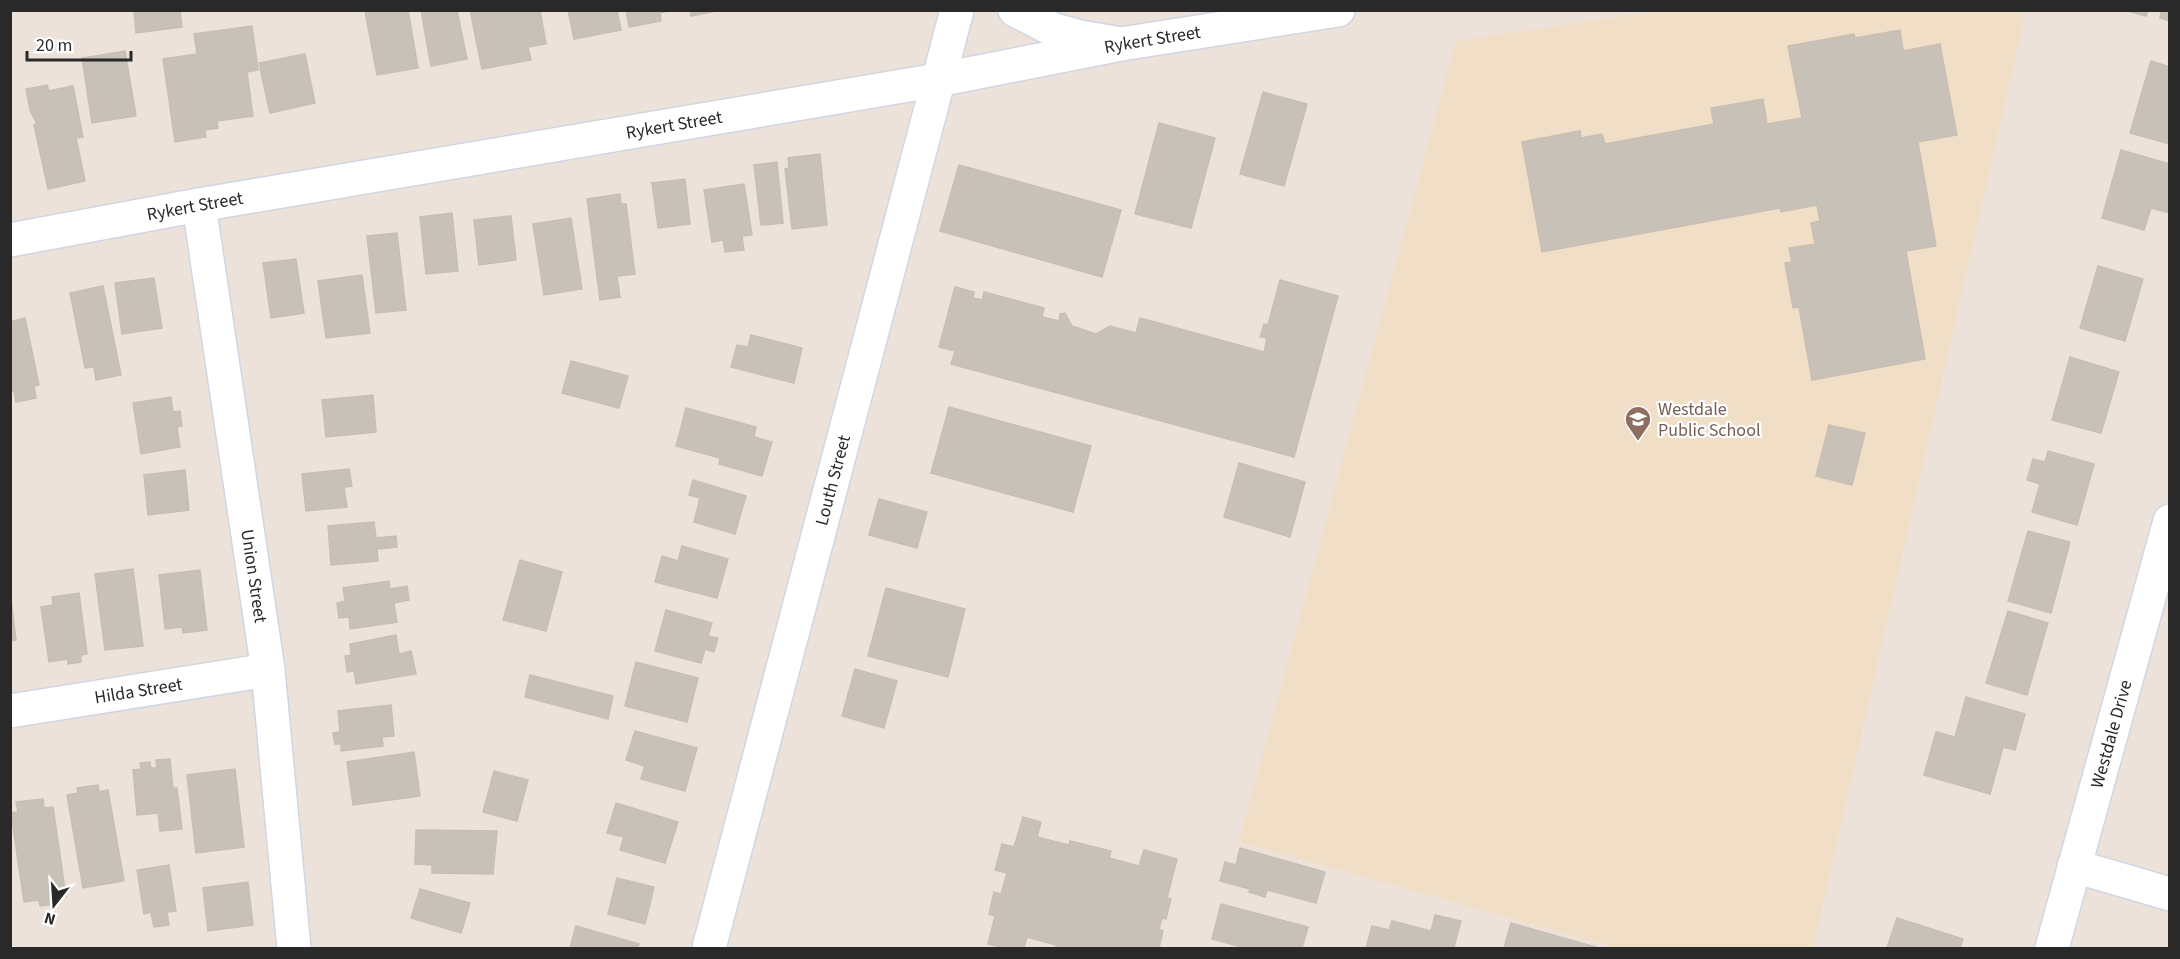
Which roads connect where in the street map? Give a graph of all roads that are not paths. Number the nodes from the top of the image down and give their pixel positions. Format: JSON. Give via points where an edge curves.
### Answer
{"nodes":[{"id":1,"x":957,"y":10,"type":"edge"},
{"id":2,"x":1015,"y":10,"type":"edge"},
{"id":3,"x":1338,"y":10,"type":"edge"},
{"id":4,"x":1121,"y":44,"type":"junction"},
{"id":5,"x":938,"y":80,"type":"junction"},
{"id":6,"x":199,"y":205,"type":"junction"},
{"id":7,"x":10,"y":240,"type":"edge"},
{"id":8,"x":2169,"y":521,"type":"edge"},
{"id":9,"x":268,"y":670,"type":"junction"},
{"id":10,"x":10,"y":711,"type":"edge"},
{"id":11,"x":2074,"y":866,"type":"junction"},
{"id":12,"x":2169,"y":894,"type":"edge"},
{"id":13,"x":294,"y":948,"type":"edge"},
{"id":14,"x":709,"y":948,"type":"edge"},
{"id":15,"x":2052,"y":948,"type":"edge"}],
"edges":[{"from":1,"to":5,"type":"street","name":"Louth Street"},
{"from":2,"to":4,"type":"street","via":[[1053,30]]},
{"from":3,"to":4,"type":"street","name":"Rykert Street"},
{"from":4,"to":5,"type":"street","name":"Rykert Street"},
{"from":5,"to":6,"type":"street","name":"Rykert Street"},
{"from":5,"to":14,"type":"street","name":"Louth Street"},
{"from":6,"to":7,"type":"street","name":"Rykert Street"},
{"from":6,"to":9,"type":"street","name":"Union Street"},
{"from":8,"to":11,"type":"street","name":"Westdale Drive"},
{"from":9,"to":10,"type":"street","name":"Hilda Street"},
{"from":9,"to":13,"type":"street","name":"Union Street"},
{"from":11,"to":12,"type":"street"},
{"from":11,"to":15,"type":"street","name":"Westdale Drive"}]}
